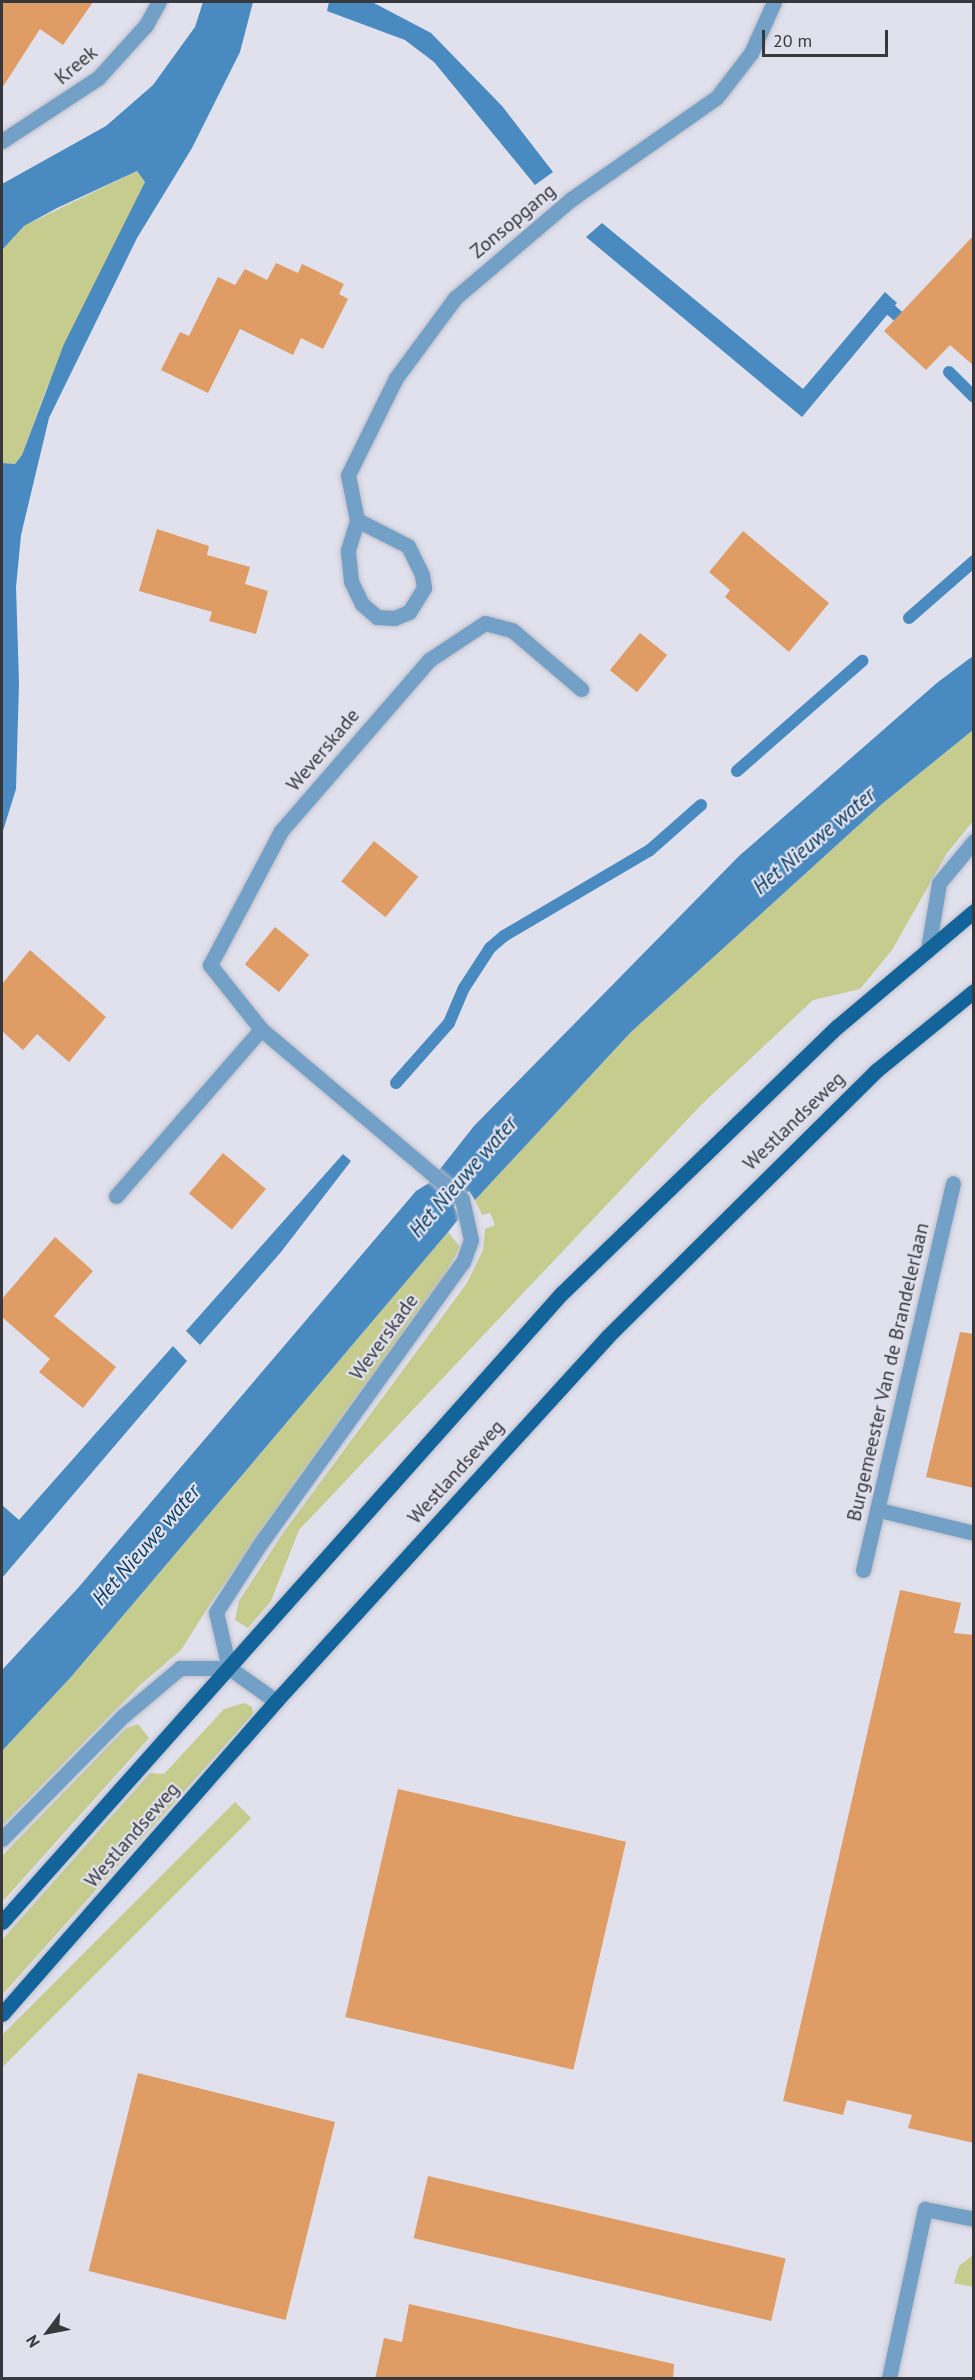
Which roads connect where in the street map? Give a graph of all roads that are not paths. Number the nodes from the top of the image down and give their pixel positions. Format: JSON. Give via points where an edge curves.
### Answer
{"nodes":[{"id":1,"x":159,"y":2,"type":"edge"},
{"id":2,"x":774,"y":2,"type":"edge"},
{"id":3,"x":2,"y":141,"type":"edge"},
{"id":4,"x":357,"y":520,"type":"junction"},
{"id":5,"x":581,"y":690,"type":"dead end"},
{"id":6,"x":974,"y":841,"type":"edge"},
{"id":7,"x":974,"y":911,"type":"edge"},
{"id":8,"x":928,"y":949,"type":"junction"},
{"id":9,"x":974,"y":991,"type":"edge"},
{"id":10,"x":261,"y":1029,"type":"junction"},
{"id":11,"x":953,"y":1183,"type":"dead end"},
{"id":12,"x":116,"y":1196,"type":"dead end"},
{"id":13,"x":879,"y":1510,"type":"junction"},
{"id":14,"x":974,"y":1533,"type":"edge"},
{"id":15,"x":863,"y":1570,"type":"dead end"},
{"id":16,"x":229,"y":1668,"type":"junction"},
{"id":17,"x":276,"y":1701,"type":"junction"},
{"id":18,"x":2,"y":1839,"type":"edge"},
{"id":19,"x":2,"y":1922,"type":"edge"},
{"id":20,"x":2,"y":2014,"type":"edge"},
{"id":21,"x":974,"y":2219,"type":"edge"},
{"id":22,"x":889,"y":2379,"type":"edge"}],
"edges":[{"from":1,"to":3,"type":"street","name":"Kreek","via":[[146,25],[98,78]]},
{"from":2,"to":4,"type":"street","name":"Zonsopgang","via":[[751,53],[717,97],[570,201],[455,298],[396,378],[348,475]]},
{"from":4,"to":4,"type":"street","name":"Zonsopgang","via":[[348,550],[351,581],[362,604],[377,617],[394,618],[409,612],[424,588],[422,574],[408,546]]},
{"from":5,"to":10,"type":"street","name":"Weverskade","via":[[513,630],[485,623],[429,660],[281,831],[210,965]]},
{"from":6,"to":8,"type":"street","via":[[939,883]]},
{"from":7,"to":8,"type":"main road","name":"Westlandseweg"},
{"from":8,"to":16,"type":"main road","name":"Westlandseweg","via":[[838,1026],[561,1294]]},
{"from":9,"to":17,"type":"main road","name":"Westlandseweg","via":[[877,1070],[608,1336]]},
{"from":10,"to":12,"type":"street"},
{"from":10,"to":16,"type":"street","name":"Weverskade","via":[[462,1199],[471,1240],[463,1263],[260,1544],[216,1612]]},
{"from":11,"to":13,"type":"street","name":"Burgemeester Van de Brandelerlaan"},
{"from":13,"to":14,"type":"street"},
{"from":13,"to":15,"type":"street","name":"Burgemeester Van de Brandelerlaan"},
{"from":16,"to":17,"type":"street"},
{"from":16,"to":18,"type":"street","via":[[180,1668],[123,1716]]},
{"from":16,"to":19,"type":"main road","name":"Westlandseweg"},
{"from":17,"to":20,"type":"main road","name":"Westlandseweg"},
{"from":21,"to":22,"type":"street","via":[[925,2209]]}]}
